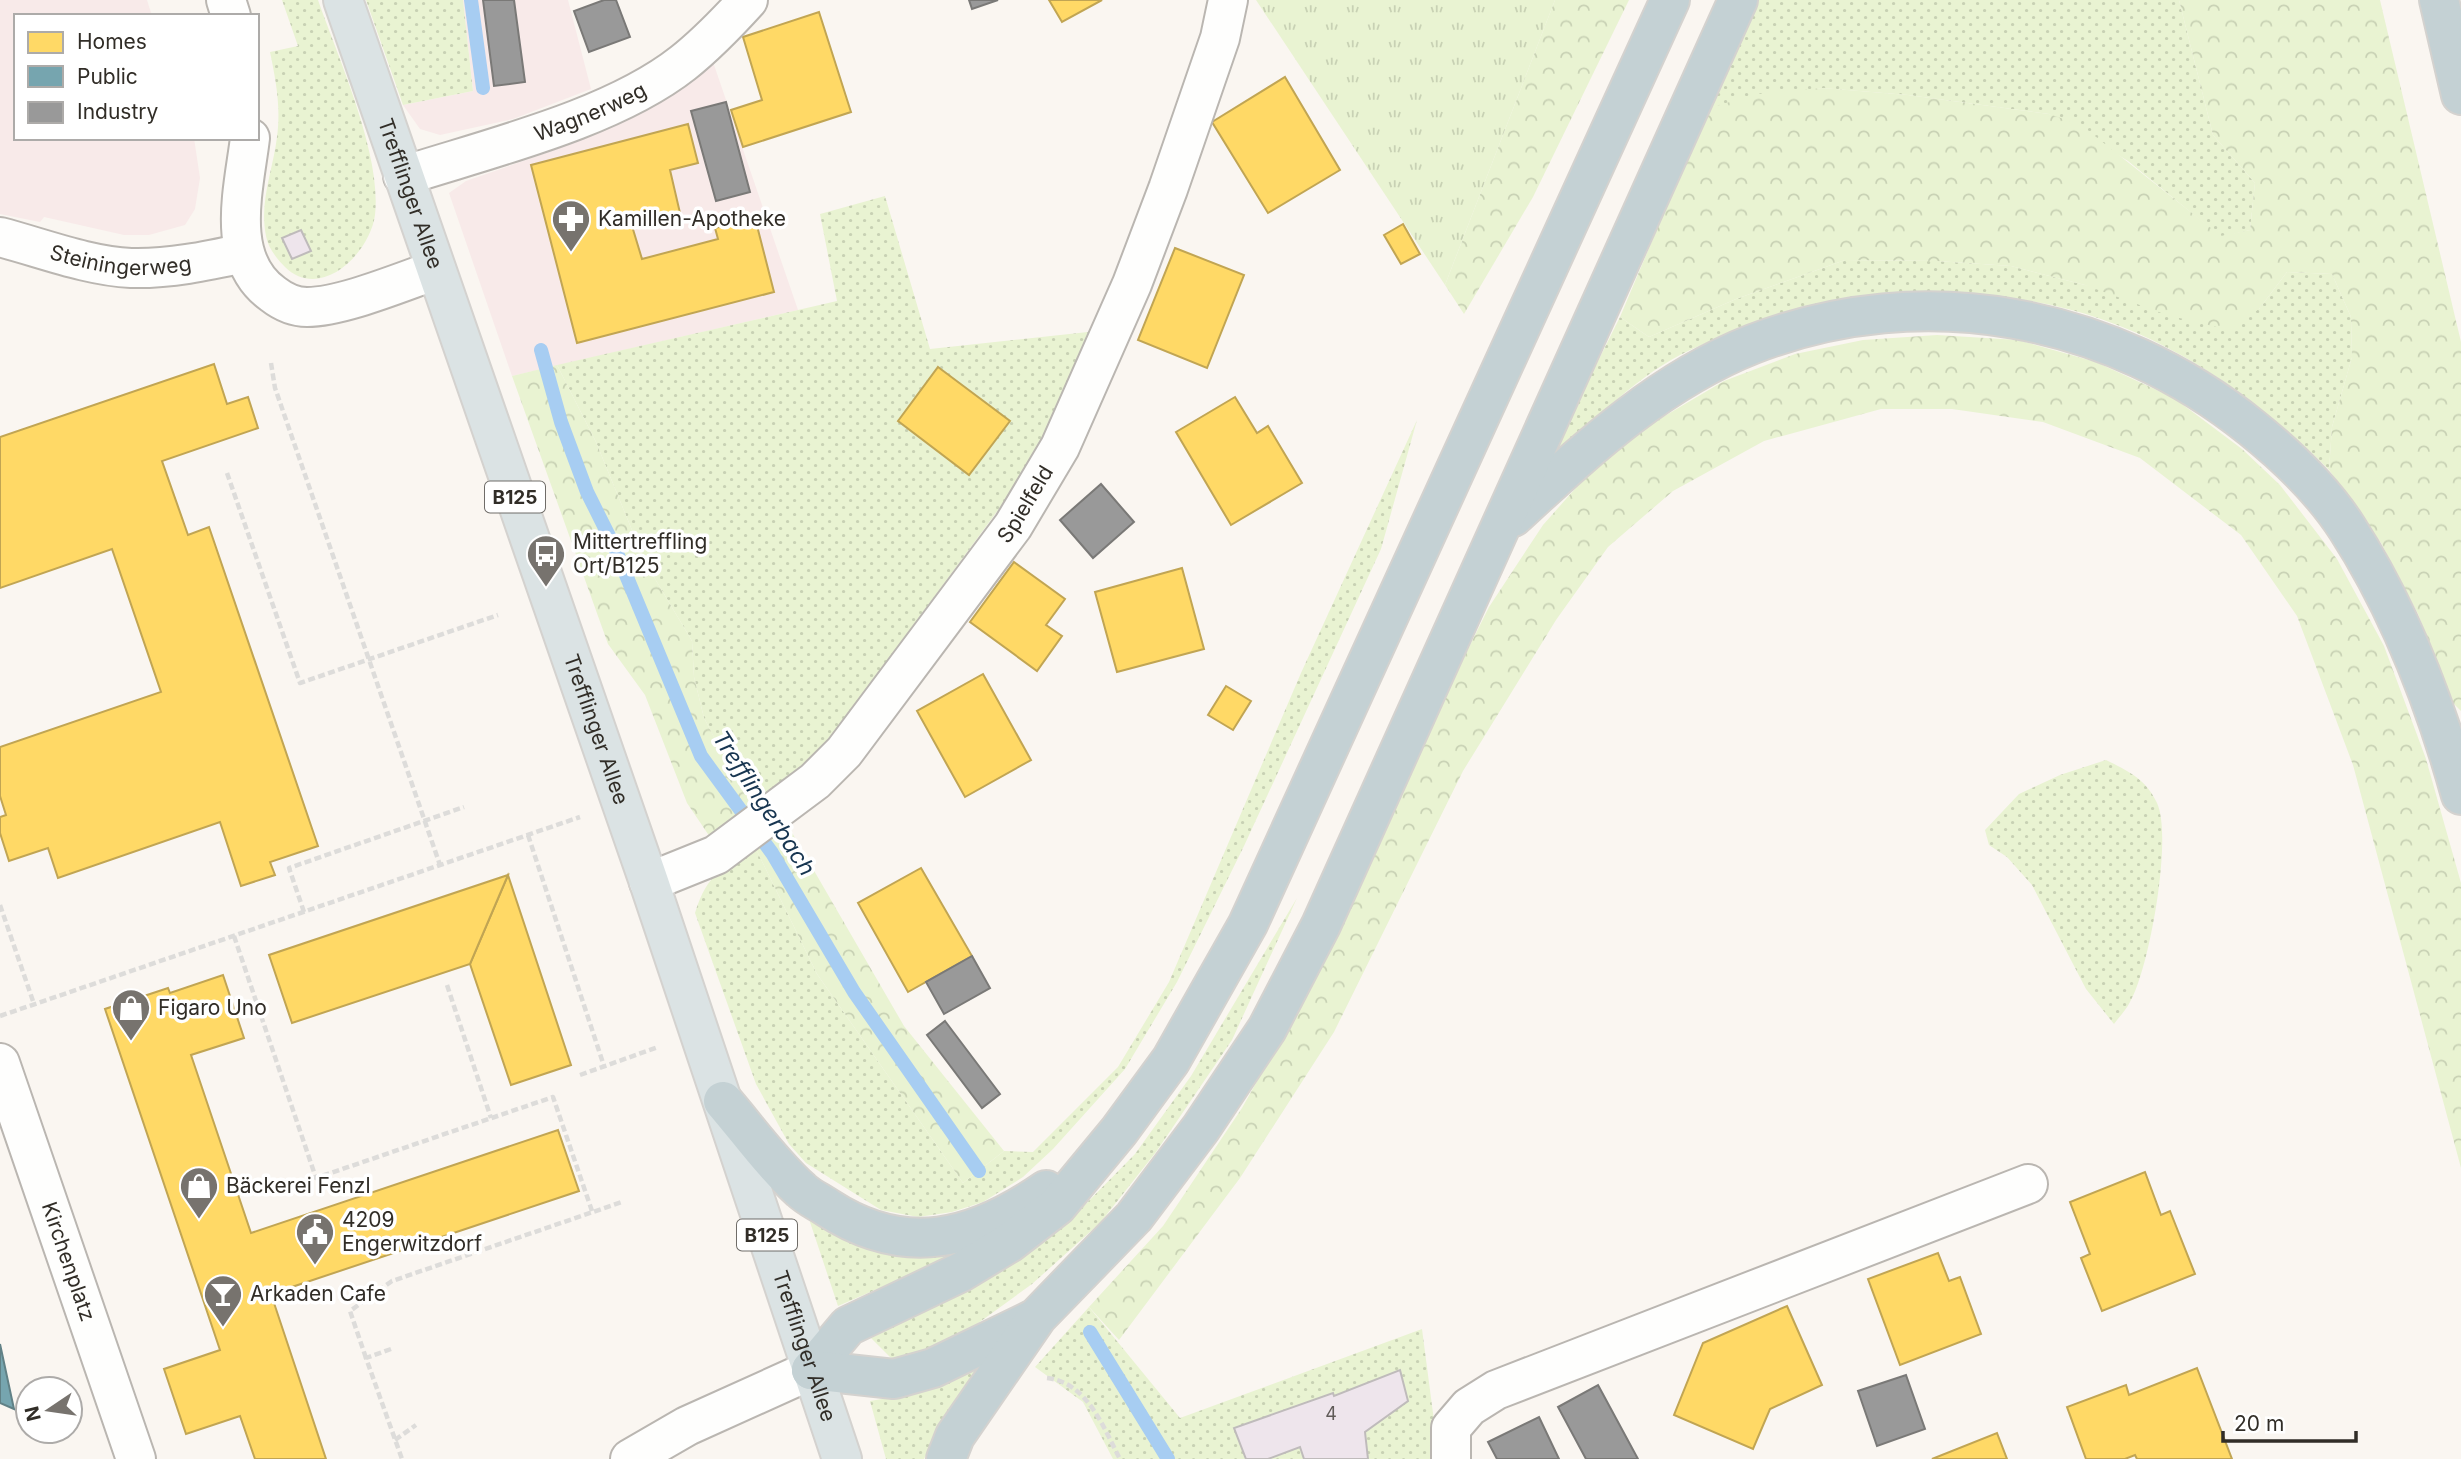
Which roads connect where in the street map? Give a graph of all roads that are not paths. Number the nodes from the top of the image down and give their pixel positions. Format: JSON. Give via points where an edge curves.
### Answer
{"nodes":[{"id":1,"x":342,"y":0,"type":"edge"},
{"id":2,"x":748,"y":0,"type":"edge"},
{"id":3,"x":1228,"y":0,"type":"edge"},
{"id":4,"x":1670,"y":0,"type":"edge"},
{"id":5,"x":1738,"y":0,"type":"edge"},
{"id":6,"x":2439,"y":0,"type":"edge"},
{"id":7,"x":2461,"y":95,"type":"edge"},
{"id":8,"x":250,"y":140,"type":"edge"},
{"id":9,"x":403,"y":176,"type":"junction"},
{"id":10,"x":0,"y":237,"type":"edge"},
{"id":11,"x":244,"y":253,"type":"junction"},
{"id":12,"x":436,"y":271,"type":"junction"},
{"id":13,"x":1503,"y":526,"type":"junction"},
{"id":14,"x":2461,"y":795,"type":"edge"},
{"id":15,"x":649,"y":882,"type":"junction"},
{"id":16,"x":0,"y":1063,"type":"edge"},
{"id":17,"x":723,"y":1101,"type":"junction"},
{"id":18,"x":1100,"y":1153,"type":"junction"},
{"id":19,"x":2028,"y":1184,"type":"dead end"},
{"id":20,"x":1037,"y":1317,"type":"junction"},
{"id":21,"x":811,"y":1370,"type":"junction"},
{"id":22,"x":135,"y":1459,"type":"edge"},
{"id":23,"x":630,"y":1459,"type":"edge"},
{"id":24,"x":842,"y":1459,"type":"edge"},
{"id":25,"x":946,"y":1459,"type":"edge"},
{"id":26,"x":1451,"y":1459,"type":"edge"}],
"edges":[{"from":1,"to":9,"type":"main road","name":"Trefflinger Allee","number":"B125"},
{"from":2,"to":9,"type":"street","name":"Wagnerweg","via":[[682,64],[622,99],[548,129]]},
{"from":3,"to":15,"type":"street","name":"Spielfeld","via":[[1213,60],[1132,284],[1060,447],[1013,526],[844,752],[816,781],[716,855]]},
{"from":4,"to":18,"type":"highway","via":[[1248,925],[1171,1060]]},
{"from":5,"to":13,"type":"highway"},
{"from":6,"to":7,"type":"highway"},
{"from":8,"to":11,"type":"street","via":[[241,228]]},
{"from":9,"to":12,"type":"main road","name":"Trefflinger Allee","number":"B125"},
{"from":10,"to":11,"type":"street","name":"Steiningerweg","via":[[129,268]]},
{"from":11,"to":12,"type":"street","via":[[253,274],[267,289],[284,302],[306,307]]},
{"from":12,"to":15,"type":"main road","name":"Trefflinger Allee","number":"B125"},
{"from":13,"to":14,"type":"highway","via":[[1631,413],[1686,378],[1753,345],[1824,324],[1903,311],[1983,313],[2060,327],[2134,354],[2212,396],[2291,460],[2346,526],[2391,604],[2440,719]]},
{"from":13,"to":20,"type":"highway","via":[[1321,925],[1267,1029],[1134,1217]]},
{"from":15,"to":17,"type":"main road","name":"Trefflinger Allee","number":"B125"},
{"from":16,"to":22,"type":"street","name":"Kirchenplatz"},
{"from":17,"to":18,"type":"highway","via":[[801,1191],[882,1235],[916,1239],[951,1236],[989,1222]]},
{"from":17,"to":21,"type":"main road","name":"Trefflinger Allee","number":"B125"},
{"from":18,"to":21,"type":"highway","via":[[1057,1206],[1009,1243],[961,1272],[848,1326]]},
{"from":19,"to":26,"type":"street","via":[[1496,1390],[1469,1407],[1451,1429]]},
{"from":20,"to":21,"type":"highway","via":[[978,1349],[894,1379]]},
{"from":20,"to":25,"type":"highway","via":[[955,1436]]},
{"from":21,"to":23,"type":"street","via":[[687,1426]]},
{"from":21,"to":24,"type":"main road","name":"Trefflinger Allee","number":"B125"}]}
